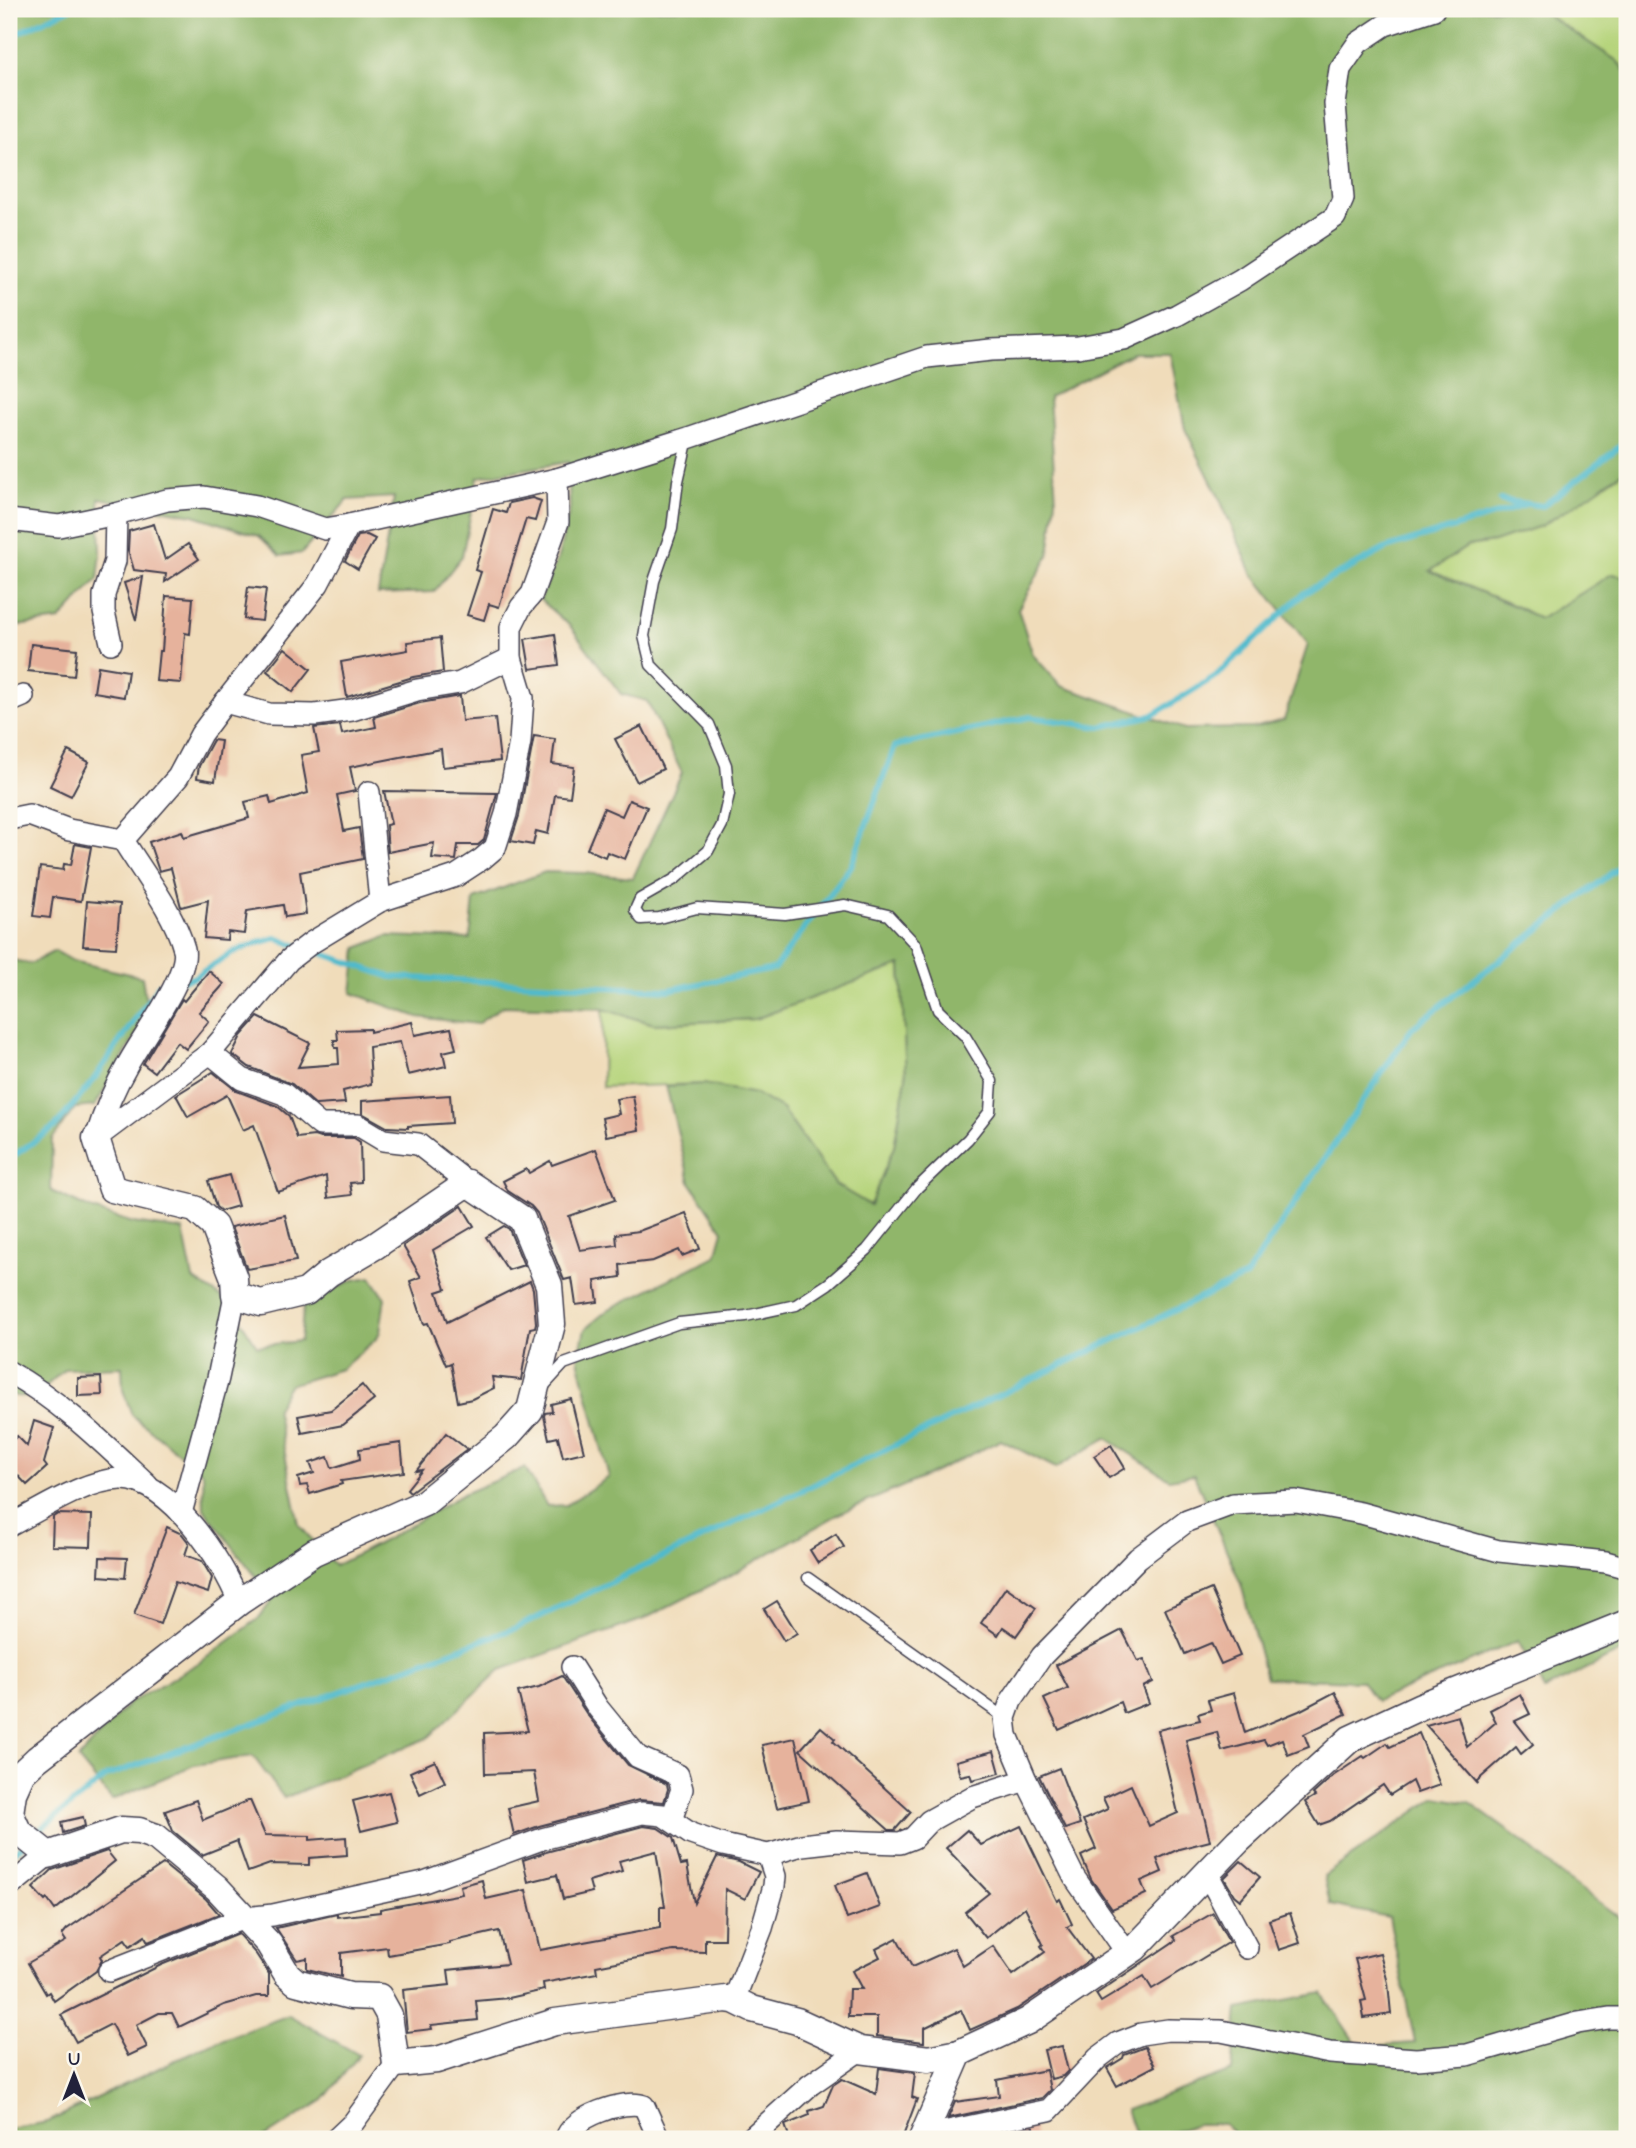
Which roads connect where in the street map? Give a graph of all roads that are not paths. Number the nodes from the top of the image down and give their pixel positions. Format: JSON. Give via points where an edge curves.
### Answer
{"nodes":[{"id":1,"x":1434,"y":9,"type":"edge"},
{"id":2,"x":688,"y":438,"type":"junction"},
{"id":3,"x":558,"y":479,"type":"junction"},
{"id":4,"x":117,"y":514,"type":"junction"},
{"id":5,"x":9,"y":520,"type":"edge"},
{"id":6,"x":349,"y":525,"type":"junction"},
{"id":7,"x":111,"y":643,"type":"dead end"},
{"id":8,"x":511,"y":659,"type":"junction"},
{"id":9,"x":225,"y":702,"type":"junction"},
{"id":10,"x":369,"y":792,"type":"dead end"},
{"id":11,"x":9,"y":819,"type":"edge"},
{"id":12,"x":123,"y":840,"type":"junction"},
{"id":13,"x":380,"y":901,"type":"junction"},
{"id":14,"x":210,"y":1053,"type":"junction"},
{"id":15,"x":96,"y":1138,"type":"junction"},
{"id":16,"x":468,"y":1183,"type":"junction"},
{"id":17,"x":235,"y":1295,"type":"junction"},
{"id":18,"x":9,"y":1372,"type":"edge"},
{"id":19,"x":530,"y":1410,"type":"junction"},
{"id":20,"x":147,"y":1484,"type":"junction"},
{"id":21,"x":181,"y":1513,"type":"junction"},
{"id":22,"x":9,"y":1526,"type":"edge"},
{"id":23,"x":1627,"y":1569,"type":"edge"},
{"id":24,"x":808,"y":1578,"type":"dead end"},
{"id":25,"x":239,"y":1602,"type":"junction"},
{"id":26,"x":1627,"y":1623,"type":"edge"},
{"id":27,"x":572,"y":1667,"type":"dead end"},
{"id":28,"x":1005,"y":1718,"type":"junction"},
{"id":29,"x":1026,"y":1780,"type":"junction"},
{"id":30,"x":671,"y":1820,"type":"junction"},
{"id":31,"x":44,"y":1851,"type":"junction"},
{"id":32,"x":768,"y":1855,"type":"junction"},
{"id":33,"x":1207,"y":1873,"type":"junction"},
{"id":34,"x":9,"y":1886,"type":"edge"},
{"id":35,"x":244,"y":1918,"type":"junction"},
{"id":36,"x":1247,"y":1948,"type":"dead end"},
{"id":37,"x":1127,"y":1953,"type":"junction"},
{"id":38,"x":109,"y":1971,"type":"dead end"},
{"id":39,"x":734,"y":2000,"type":"junction"},
{"id":40,"x":1627,"y":2018,"type":"edge"},
{"id":41,"x":860,"y":2050,"type":"junction"},
{"id":42,"x":959,"y":2053,"type":"junction"},
{"id":43,"x":396,"y":2064,"type":"junction"},
{"id":44,"x":923,"y":2138,"type":"edge"},
{"id":45,"x":336,"y":2139,"type":"edge"},
{"id":46,"x":566,"y":2139,"type":"edge"},
{"id":47,"x":659,"y":2139,"type":"edge"},
{"id":48,"x":750,"y":2139,"type":"edge"}],
"edges":[{"from":1,"to":2,"type":"street","via":[[1385,25],[1357,43],[1340,69],[1335,104],[1343,199],[1335,217],[1230,286],[1124,339],[1078,347],[927,357]]},
{"from":2,"to":3,"type":"street"},
{"from":2,"to":19,"type":"lane","via":[[672,529],[654,581],[644,636],[651,665],[709,724],[726,765],[729,794],[722,825],[708,851],[675,879],[640,898],[635,911],[641,919],[697,908],[785,914],[845,905],[888,915],[916,945],[938,1010],[965,1036],[992,1081],[990,1111],[968,1139],[916,1188],[867,1250],[796,1305],[679,1323],[564,1364],[547,1381]]},
{"from":3,"to":6,"type":"street"},
{"from":3,"to":8,"type":"street","via":[[558,522],[532,594],[511,627]]},
{"from":4,"to":5,"type":"street","via":[[59,526]]},
{"from":4,"to":6,"type":"street","via":[[167,500],[204,497],[257,506],[325,529]]},
{"from":4,"to":7,"type":"street","via":[[115,561],[104,595]]},
{"from":6,"to":9,"type":"street","via":[[318,584]]},
{"from":8,"to":9,"type":"street","via":[[460,683],[417,690],[352,710],[269,714]]},
{"from":8,"to":13,"type":"street","via":[[523,698],[520,742],[495,848],[456,876]]},
{"from":9,"to":12,"type":"street","via":[[178,777]]},
{"from":10,"to":13,"type":"street"},
{"from":11,"to":12,"type":"street","via":[[29,815],[69,830]]},
{"from":12,"to":15,"type":"street","via":[[172,919],[185,952],[176,983],[117,1084]]},
{"from":13,"to":14,"type":"street","via":[[289,960]]},
{"from":14,"to":15,"type":"street"},
{"from":14,"to":16,"type":"street","via":[[242,1079],[284,1094],[320,1125],[358,1125],[383,1140],[418,1144]]},
{"from":15,"to":17,"type":"street","via":[[112,1189],[195,1209],[214,1226],[234,1278]]},
{"from":16,"to":17,"type":"street","via":[[306,1292],[261,1303]]},
{"from":16,"to":19,"type":"street","via":[[522,1219],[549,1285],[552,1324]]},
{"from":17,"to":21,"type":"street"},
{"from":18,"to":20,"type":"street","via":[[75,1416]]},
{"from":19,"to":25,"type":"street","via":[[506,1437],[424,1503],[314,1552]]},
{"from":20,"to":21,"type":"street"},
{"from":20,"to":22,"type":"street","via":[[122,1479],[95,1484]]},
{"from":21,"to":25,"type":"street","via":[[210,1547]]},
{"from":23,"to":28,"type":"street","via":[[1606,1562],[1499,1550],[1362,1513],[1296,1501],[1233,1504],[1186,1521],[1138,1558],[1042,1656]]},
{"from":24,"to":28,"type":"lane"},
{"from":25,"to":31,"type":"street","via":[[22,1773],[10,1813],[18,1830]]},
{"from":26,"to":33,"type":"street","via":[[1350,1739]]},
{"from":27,"to":30,"type":"street","via":[[638,1757],[678,1776],[682,1789]]},
{"from":28,"to":29,"type":"street","via":[[1007,1735]]},
{"from":29,"to":32,"type":"street","via":[[972,1797],[901,1843],[836,1841]]},
{"from":29,"to":37,"type":"street","via":[[1074,1877]]},
{"from":30,"to":32,"type":"street","via":[[691,1834]]},
{"from":30,"to":35,"type":"street","via":[[642,1813],[542,1839],[424,1882]]},
{"from":31,"to":34,"type":"street"},
{"from":31,"to":35,"type":"street","via":[[121,1830],[148,1834],[217,1888]]},
{"from":32,"to":39,"type":"street","via":[[775,1886]]},
{"from":33,"to":36,"type":"street"},
{"from":33,"to":37,"type":"street"},
{"from":35,"to":38,"type":"street"},
{"from":35,"to":43,"type":"street","via":[[296,1982],[347,1995],[379,1997],[389,2015]]},
{"from":37,"to":42,"type":"street","via":[[1028,2021]]},
{"from":39,"to":41,"type":"street","via":[[797,2021]]},
{"from":39,"to":43,"type":"street","via":[[555,2022],[437,2060]]},
{"from":40,"to":44,"type":"street","via":[[1578,2023],[1466,2054],[1416,2059],[1330,2053],[1221,2031],[1141,2034],[1098,2058],[1049,2110]]},
{"from":41,"to":42,"type":"street","via":[[929,2059]]},
{"from":41,"to":48,"type":"street","via":[[810,2085]]},
{"from":42,"to":44,"type":"street"},
{"from":43,"to":45,"type":"street"},
{"from":46,"to":47,"type":"street","via":[[574,2125],[595,2114],[636,2103],[644,2106]]}]}
